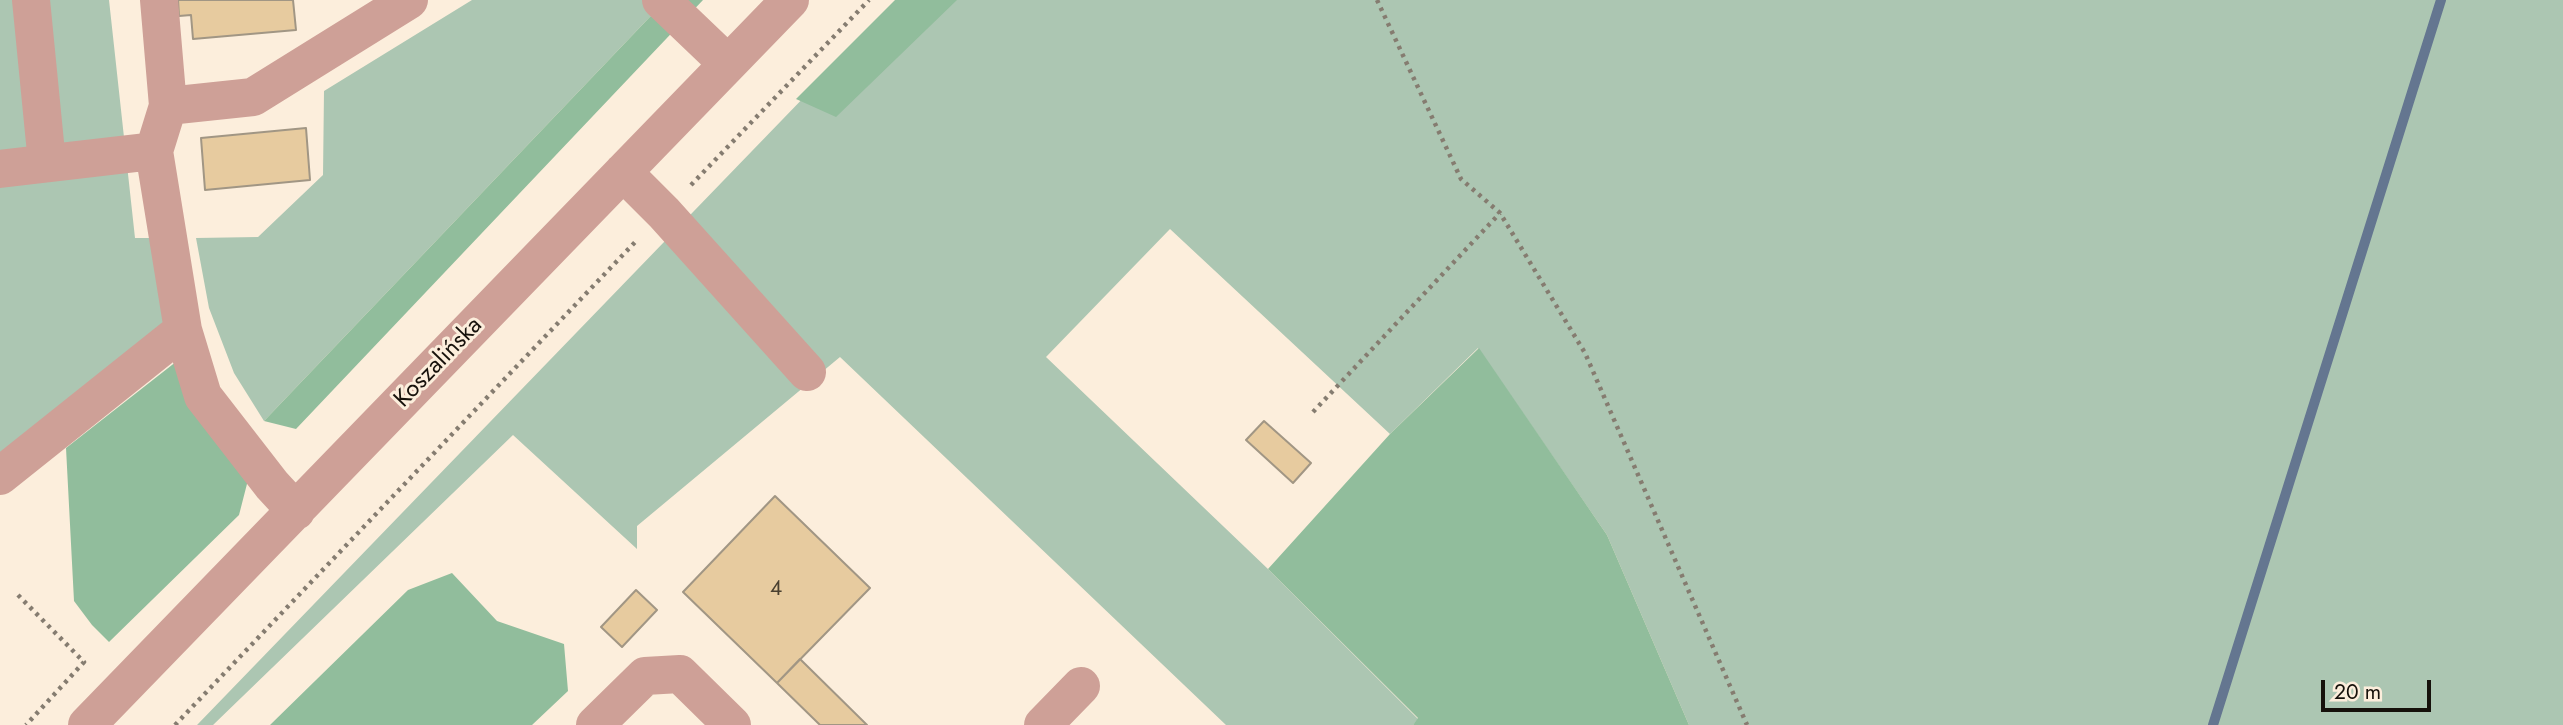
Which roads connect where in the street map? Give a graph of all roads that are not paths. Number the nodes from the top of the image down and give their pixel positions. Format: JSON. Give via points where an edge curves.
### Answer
{"nodes":[{"id":1,"x":31,"y":0,"type":"edge"},
{"id":2,"x":159,"y":0,"type":"edge"},
{"id":3,"x":409,"y":0,"type":"edge"},
{"id":4,"x":662,"y":0,"type":"edge"},
{"id":5,"x":790,"y":0,"type":"edge"},
{"id":6,"x":728,"y":64,"type":"junction"},
{"id":7,"x":168,"y":106,"type":"junction"},
{"id":8,"x":154,"y":152,"type":"junction"},
{"id":9,"x":47,"y":163,"type":"junction"},
{"id":10,"x":0,"y":169,"type":"edge"},
{"id":11,"x":623,"y":172,"type":"junction"},
{"id":12,"x":183,"y":330,"type":"junction"},
{"id":13,"x":807,"y":372,"type":"dead end"},
{"id":14,"x":0,"y":476,"type":"edge"},
{"id":15,"x":296,"y":511,"type":"junction"},
{"id":16,"x":1080,"y":686,"type":"dead end"},
{"id":17,"x":87,"y":725,"type":"edge"},
{"id":18,"x":595,"y":725,"type":"edge"},
{"id":19,"x":732,"y":725,"type":"edge"},
{"id":20,"x":1043,"y":725,"type":"edge"}],
"edges":[{"from":1,"to":9,"type":"street"},
{"from":2,"to":7,"type":"street"},
{"from":3,"to":7,"type":"street","via":[[253,97]]},
{"from":4,"to":6,"type":"street"},
{"from":5,"to":6,"type":"street","name":"Koszalińska"},
{"from":6,"to":11,"type":"street","name":"Koszalińska"},
{"from":7,"to":8,"type":"street"},
{"from":8,"to":9,"type":"street"},
{"from":8,"to":12,"type":"street"},
{"from":9,"to":10,"type":"street"},
{"from":11,"to":13,"type":"street"},
{"from":11,"to":15,"type":"street","name":"Koszalińska"},
{"from":12,"to":14,"type":"street"},
{"from":12,"to":15,"type":"street","via":[[204,396]]},
{"from":15,"to":17,"type":"street","name":"Koszalińska"},
{"from":16,"to":20,"type":"street"},
{"from":18,"to":19,"type":"street","via":[[645,676],[680,674]]}]}
